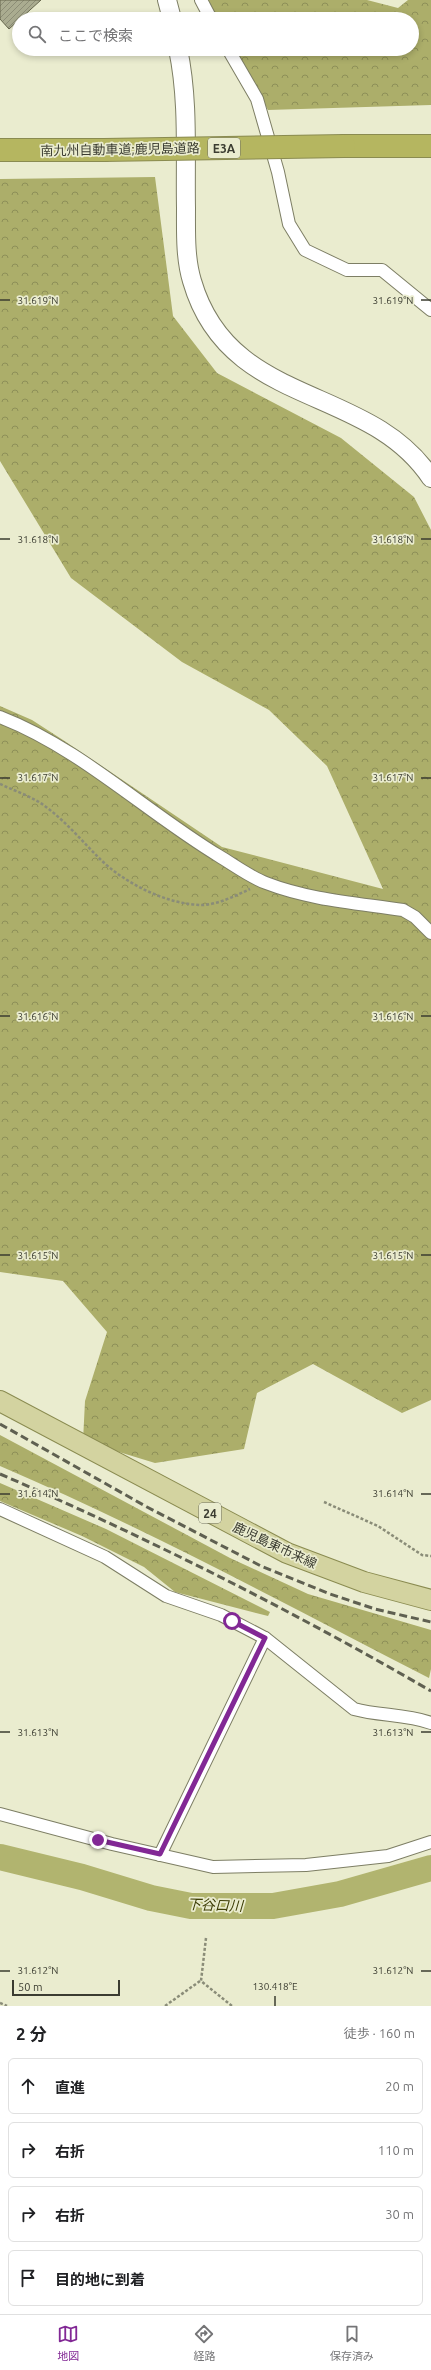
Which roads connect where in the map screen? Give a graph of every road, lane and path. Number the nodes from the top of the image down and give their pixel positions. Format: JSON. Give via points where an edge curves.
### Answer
{"nodes":[{"id":1,"x":167,"y":0,"type":"edge"},
{"id":2,"x":201,"y":0,"type":"edge"},
{"id":3,"x":170,"y":12,"type":"edge"},
{"id":4,"x":207,"y":12,"type":"edge"},
{"id":5,"x":179,"y":56,"type":"edge"},
{"id":6,"x":232,"y":56,"type":"edge"},
{"id":7,"x":431,"y":146,"type":"edge"},
{"id":8,"x":0,"y":150,"type":"edge"},
{"id":9,"x":431,"y":310,"type":"edge"},
{"id":10,"x":431,"y":478,"type":"edge"},
{"id":11,"x":0,"y":716,"type":"edge"},
{"id":12,"x":0,"y":784,"type":"edge"},
{"id":13,"x":265,"y":883,"type":"junction"},
{"id":14,"x":431,"y":933,"type":"edge"},
{"id":15,"x":0,"y":1401,"type":"edge"},
{"id":16,"x":324,"y":1502,"type":"dead end"},
{"id":17,"x":0,"y":1509,"type":"edge"},
{"id":18,"x":431,"y":1556,"type":"edge"},
{"id":19,"x":431,"y":1600,"type":"edge"},
{"id":20,"x":265,"y":1638,"type":"junction"},
{"id":21,"x":431,"y":1724,"type":"edge"},
{"id":22,"x":0,"y":1814,"type":"edge"},
{"id":23,"x":431,"y":1842,"type":"edge"},
{"id":24,"x":160,"y":1854,"type":"junction"},
{"id":25,"x":206,"y":1938,"type":"dead end"},
{"id":26,"x":201,"y":1981,"type":"junction"},
{"id":27,"x":0,"y":2003,"type":"edge"},
{"id":28,"x":7,"y":2006,"type":"edge"},
{"id":29,"x":165,"y":2006,"type":"edge"},
{"id":30,"x":232,"y":2006,"type":"edge"}],
"edges":[{"from":1,"to":3,"type":"street"},
{"from":2,"to":4,"type":"street"},
{"from":5,"to":10,"type":"street","via":[[184,78],[186,240],[192,280],[206,316],[232,350],[260,372],[360,418],[396,441]]},
{"from":6,"to":9,"type":"street","via":[[257,99],[278,172],[289,224],[305,250],[347,270],[382,270]]},
{"from":7,"to":8,"type":"highway","name":"南九州自動車道;鹿児島道路","number":"E3A","bridge":true},
{"from":11,"to":13,"type":"street","via":[[22,725],[74,757],[185,835]]},
{"from":12,"to":13,"type":"path","via":[[39,802],[86,843],[100,859],[142,888],[183,903],[204,905],[223,901]]},
{"from":13,"to":14,"type":"street","via":[[308,897],[402,910],[415,917]]},
{"from":15,"to":19,"type":"main road","name":"鹿児島東市来線","number":"24","via":[[287,1553],[364,1582]]},
{"from":16,"to":18,"type":"path","via":[[378,1526],[422,1555]]},
{"from":17,"to":20,"type":"street","via":[[105,1557],[166,1596],[221,1615]]},
{"from":20,"to":21,"type":"street","via":[[354,1709],[371,1714],[419,1719]]},
{"from":20,"to":24,"type":"street"},
{"from":22,"to":24,"type":"street"},
{"from":23,"to":24,"type":"street","via":[[388,1856],[306,1866],[213,1867]]},
{"from":25,"to":26,"type":"path"},
{"from":26,"to":29,"type":"path"},
{"from":26,"to":30,"type":"path"},
{"from":27,"to":28,"type":"path"}]}
